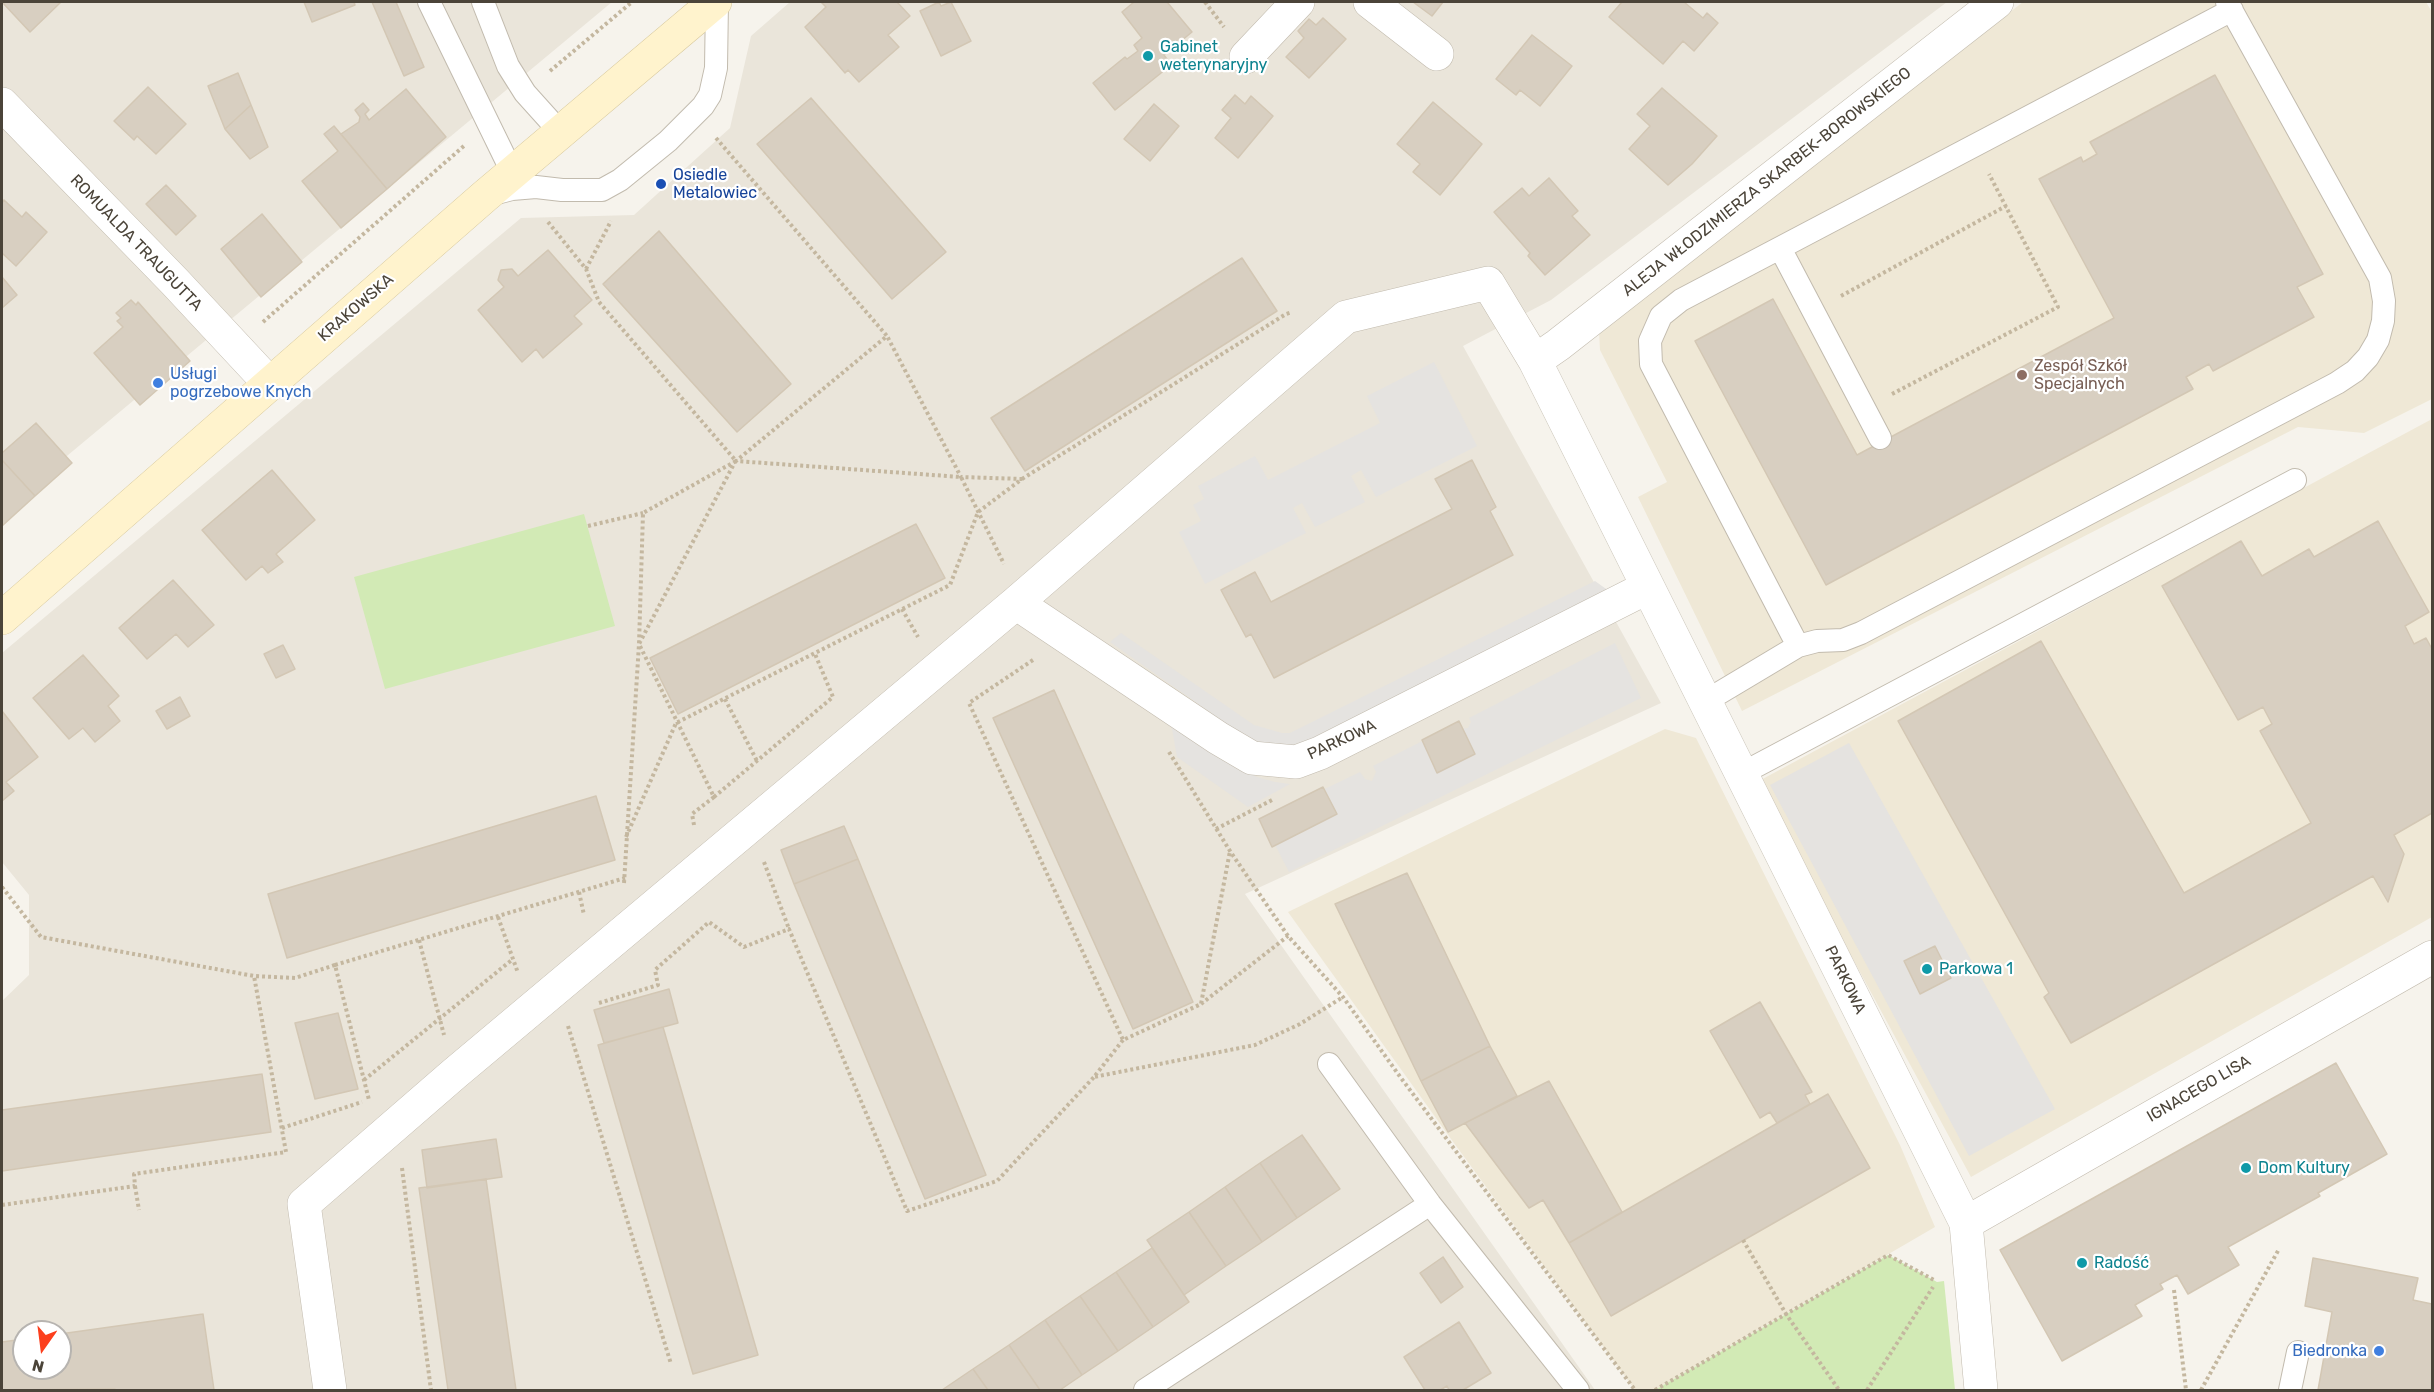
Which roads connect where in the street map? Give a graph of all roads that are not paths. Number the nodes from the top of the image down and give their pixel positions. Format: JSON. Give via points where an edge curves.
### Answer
{"nodes":[{"id":1,"x":429,"y":2,"type":"edge"},
{"id":2,"x":483,"y":2,"type":"edge"},
{"id":3,"x":716,"y":2,"type":"edge"},
{"id":4,"x":1298,"y":2,"type":"edge"},
{"id":5,"x":1370,"y":2,"type":"edge"},
{"id":6,"x":1997,"y":2,"type":"edge"},
{"id":7,"x":2230,"y":6,"type":"edge"},
{"id":8,"x":1437,"y":54,"type":"dead end"},
{"id":9,"x":1246,"y":57,"type":"dead end"},
{"id":10,"x":2,"y":104,"type":"edge"},
{"id":11,"x":561,"y":133,"type":"junction"},
{"id":12,"x":513,"y":174,"type":"junction"},
{"id":13,"x":485,"y":196,"type":"junction"},
{"id":14,"x":1780,"y":248,"type":"junction"},
{"id":15,"x":1535,"y":361,"type":"junction"},
{"id":16,"x":270,"y":384,"type":"junction"},
{"id":17,"x":1880,"y":438,"type":"dead end"},
{"id":18,"x":2295,"y":480,"type":"dead end"},
{"id":19,"x":1648,"y":587,"type":"junction"},
{"id":20,"x":1016,"y":603,"type":"junction"},
{"id":21,"x":2,"y":618,"type":"edge"},
{"id":22,"x":1798,"y":646,"type":"junction"},
{"id":23,"x":1706,"y":701,"type":"junction"},
{"id":24,"x":1743,"y":773,"type":"junction"},
{"id":25,"x":2433,"y":957,"type":"edge"},
{"id":26,"x":1329,"y":1064,"type":"dead end"},
{"id":27,"x":1430,"y":1204,"type":"junction"},
{"id":28,"x":1966,"y":1222,"type":"junction"},
{"id":29,"x":2298,"y":1352,"type":"dead end"},
{"id":30,"x":330,"y":1390,"type":"edge"},
{"id":31,"x":1145,"y":1390,"type":"edge"},
{"id":32,"x":1578,"y":1390,"type":"edge"},
{"id":33,"x":1982,"y":1390,"type":"edge"},
{"id":34,"x":2290,"y":1390,"type":"edge"}],
"edges":[{"from":1,"to":12,"type":"lane"},
{"from":2,"to":11,"type":"lane","via":[[508,66],[525,93]]},
{"from":3,"to":11,"type":"street","name":"KRAKOWSKA"},
{"from":3,"to":13,"type":"lane","via":[[716,68],[710,95],[668,141],[602,190],[536,187]]},
{"from":4,"to":9,"type":"street"},
{"from":5,"to":8,"type":"street"},
{"from":6,"to":15,"type":"street","name":"ALEJA WŁODZIMIERZA SKARBEK-BOROWSKIEGO"},
{"from":7,"to":14,"type":"lane"},
{"from":7,"to":22,"type":"lane","via":[[2380,278],[2383,321],[2368,357],[2337,383],[1861,633],[1843,640]]},
{"from":10,"to":16,"type":"street","name":"ROMUALDA TRAUGUTTA"},
{"from":11,"to":12,"type":"street","name":"KRAKOWSKA"},
{"from":12,"to":13,"type":"street","name":"KRAKOWSKA"},
{"from":13,"to":16,"type":"street","name":"KRAKOWSKA"},
{"from":14,"to":17,"type":"lane"},
{"from":14,"to":22,"type":"lane","via":[[1668,308],[1654,328],[1649,352],[1651,364]]},
{"from":15,"to":19,"type":"street","name":"PARKOWA"},
{"from":15,"to":20,"type":"street","name":"PARKOWA","via":[[1488,283],[1346,317]]},
{"from":16,"to":21,"type":"street","name":"KRAKOWSKA"},
{"from":18,"to":24,"type":"lane"},
{"from":19,"to":20,"type":"street","name":"PARKOWA","via":[[1296,762],[1252,758]]},
{"from":19,"to":23,"type":"street","name":"PARKOWA"},
{"from":20,"to":30,"type":"street","via":[[304,1204]]},
{"from":22,"to":23,"type":"lane"},
{"from":23,"to":24,"type":"street","name":"PARKOWA"},
{"from":24,"to":28,"type":"street","name":"PARKOWA"},
{"from":25,"to":28,"type":"street","name":"IGNACEGO LISA"},
{"from":26,"to":27,"type":"lane"},
{"from":27,"to":31,"type":"lane"},
{"from":27,"to":32,"type":"lane"},
{"from":28,"to":33,"type":"street","name":"PARKOWA"},
{"from":29,"to":34,"type":"lane"}]}
